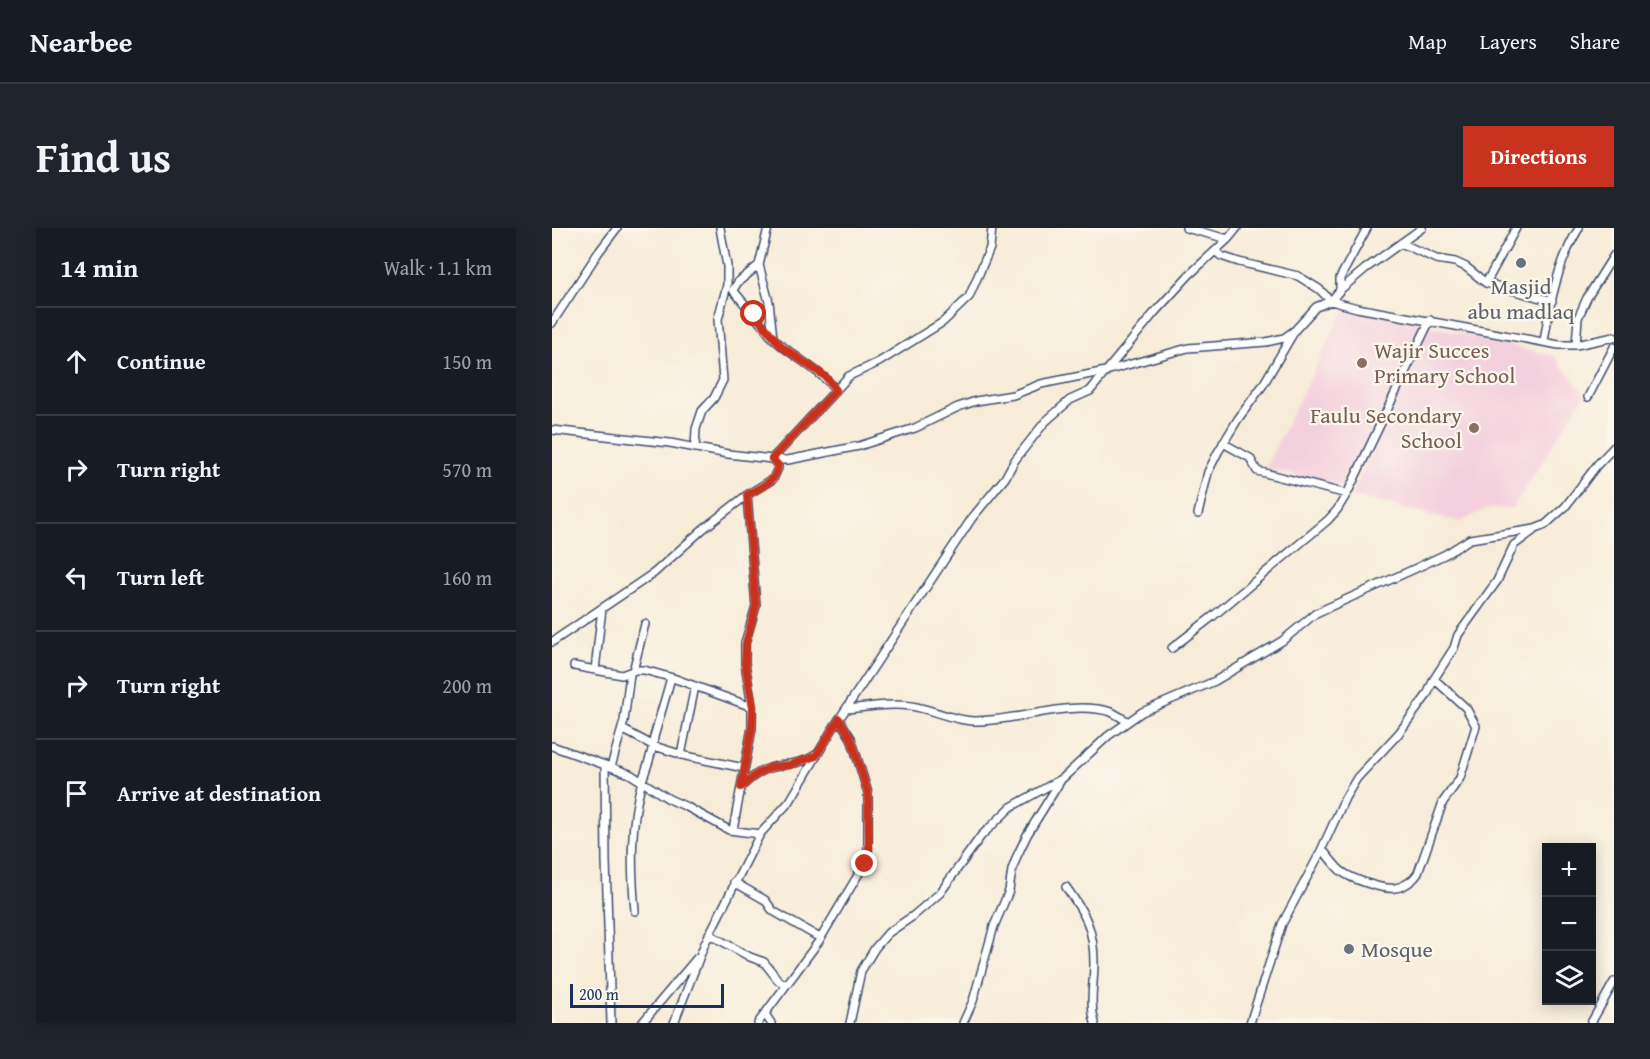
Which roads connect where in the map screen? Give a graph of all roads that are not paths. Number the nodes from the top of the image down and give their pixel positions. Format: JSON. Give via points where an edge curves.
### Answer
{"nodes":[{"id":1,"x":617,"y":228,"type":"edge"},
{"id":2,"x":720,"y":228,"type":"edge"},
{"id":3,"x":768,"y":228,"type":"edge"},
{"id":4,"x":992,"y":228,"type":"edge"},
{"id":5,"x":1186,"y":228,"type":"edge"},
{"id":6,"x":1237,"y":228,"type":"edge"},
{"id":7,"x":1367,"y":228,"type":"edge"},
{"id":8,"x":1422,"y":228,"type":"edge"},
{"id":9,"x":1516,"y":228,"type":"edge"},
{"id":10,"x":1579,"y":228,"type":"edge"},
{"id":11,"x":1228,"y":239,"type":"junction"},
{"id":12,"x":1401,"y":243,"type":"junction"},
{"id":13,"x":1215,"y":251,"type":"junction"},
{"id":14,"x":1614,"y":255,"type":"edge"},
{"id":15,"x":759,"y":265,"type":"junction"},
{"id":16,"x":1486,"y":283,"type":"junction"},
{"id":17,"x":1340,"y":290,"type":"junction"},
{"id":18,"x":733,"y":291,"type":"junction"},
{"id":19,"x":725,"y":296,"type":"junction"},
{"id":20,"x":1331,"y":301,"type":"junction"},
{"id":21,"x":1552,"y":301,"type":"junction"},
{"id":22,"x":1430,"y":320,"type":"junction"},
{"id":23,"x":552,"y":323,"type":"edge"},
{"id":24,"x":1295,"y":330,"type":"junction"},
{"id":25,"x":1614,"y":337,"type":"edge"},
{"id":26,"x":773,"y":338,"type":"junction"},
{"id":27,"x":1544,"y":342,"type":"junction"},
{"id":28,"x":1576,"y":345,"type":"junction"},
{"id":29,"x":1614,"y":347,"type":"edge"},
{"id":30,"x":1106,"y":371,"type":"junction"},
{"id":31,"x":836,"y":390,"type":"junction"},
{"id":32,"x":1588,"y":398,"type":"dead end"},
{"id":33,"x":552,"y":430,"type":"edge"},
{"id":34,"x":1223,"y":443,"type":"junction"},
{"id":35,"x":1614,"y":446,"type":"edge"},
{"id":36,"x":695,"y":448,"type":"junction"},
{"id":37,"x":772,"y":459,"type":"junction"},
{"id":38,"x":1347,"y":494,"type":"junction"},
{"id":39,"x":747,"y":495,"type":"junction"},
{"id":40,"x":1198,"y":514,"type":"dead end"},
{"id":41,"x":1534,"y":529,"type":"junction"},
{"id":42,"x":602,"y":608,"type":"junction"},
{"id":43,"x":645,"y":624,"type":"dead end"},
{"id":44,"x":552,"y":642,"type":"edge"},
{"id":45,"x":1172,"y":648,"type":"dead end"},
{"id":46,"x":574,"y":666,"type":"dead end"},
{"id":47,"x":595,"y":670,"type":"junction"},
{"id":48,"x":632,"y":672,"type":"junction"},
{"id":49,"x":671,"y":678,"type":"junction"},
{"id":50,"x":1434,"y":679,"type":"junction"},
{"id":51,"x":695,"y":686,"type":"junction"},
{"id":52,"x":753,"y":707,"type":"junction"},
{"id":53,"x":846,"y":709,"type":"junction"},
{"id":54,"x":839,"y":719,"type":"junction"},
{"id":55,"x":1127,"y":721,"type":"junction"},
{"id":56,"x":622,"y":729,"type":"junction"},
{"id":57,"x":552,"y":746,"type":"edge"},
{"id":58,"x":654,"y":746,"type":"junction"},
{"id":59,"x":822,"y":748,"type":"junction"},
{"id":60,"x":681,"y":755,"type":"junction"},
{"id":61,"x":608,"y":766,"type":"junction"},
{"id":62,"x":744,"y":768,"type":"junction"},
{"id":63,"x":1063,"y":778,"type":"junction"},
{"id":64,"x":642,"y":781,"type":"junction"},
{"id":65,"x":741,"y":787,"type":"junction"},
{"id":66,"x":733,"y":830,"type":"junction"},
{"id":67,"x":760,"y":834,"type":"junction"},
{"id":68,"x":1322,"y":849,"type":"junction"},
{"id":69,"x":734,"y":882,"type":"junction"},
{"id":70,"x":1066,"y":887,"type":"dead end"},
{"id":71,"x":635,"y":910,"type":"dead end"},
{"id":72,"x":709,"y":934,"type":"junction"},
{"id":73,"x":820,"y":938,"type":"junction"},
{"id":74,"x":701,"y":954,"type":"junction"},
{"id":75,"x":1614,"y":982,"type":"edge"},
{"id":76,"x":786,"y":985,"type":"junction"},
{"id":77,"x":765,"y":1014,"type":"junction"},
{"id":78,"x":611,"y":1023,"type":"edge"},
{"id":79,"x":642,"y":1023,"type":"edge"},
{"id":80,"x":674,"y":1023,"type":"edge"},
{"id":81,"x":758,"y":1023,"type":"edge"},
{"id":82,"x":771,"y":1023,"type":"edge"},
{"id":83,"x":850,"y":1023,"type":"edge"},
{"id":84,"x":963,"y":1023,"type":"edge"},
{"id":85,"x":1095,"y":1023,"type":"edge"},
{"id":86,"x":1250,"y":1023,"type":"edge"},
{"id":87,"x":1591,"y":1023,"type":"edge"}],
"edges":[{"from":1,"to":23,"type":"street"},
{"from":2,"to":19,"type":"street","via":[[727,266]]},
{"from":3,"to":15,"type":"street"},
{"from":4,"to":31,"type":"street","via":[[990,248],[969,297],[943,322],[849,376]]},
{"from":5,"to":11,"type":"street"},
{"from":6,"to":11,"type":"street"},
{"from":7,"to":17,"type":"street","via":[[1340,279]]},
{"from":8,"to":12,"type":"street"},
{"from":9,"to":16,"type":"street"},
{"from":10,"to":21,"type":"street","via":[[1569,244]]},
{"from":11,"to":13,"type":"street"},
{"from":12,"to":16,"type":"street","via":[[1466,267]]},
{"from":12,"to":17,"type":"street"},
{"from":13,"to":20,"type":"street","via":[[1239,262],[1298,276]]},
{"from":13,"to":30,"type":"street","via":[[1162,304]]},
{"from":14,"to":28,"type":"street","via":[[1578,318]]},
{"from":15,"to":18,"type":"street"},
{"from":15,"to":26,"type":"street","via":[[770,302]]},
{"from":16,"to":21,"type":"street"},
{"from":17,"to":20,"type":"street"},
{"from":18,"to":19,"type":"street"},
{"from":18,"to":26,"type":"street"},
{"from":19,"to":36,"type":"street","via":[[718,319],[723,380],[702,411]]},
{"from":20,"to":22,"type":"street"},
{"from":20,"to":24,"type":"street","via":[[1316,307]]},
{"from":21,"to":27,"type":"street"},
{"from":22,"to":27,"type":"street"},
{"from":22,"to":38,"type":"street"},
{"from":24,"to":30,"type":"street","via":[[1284,338],[1266,342],[1188,348]]},
{"from":24,"to":34,"type":"street"},
{"from":25,"to":28,"type":"street"},
{"from":26,"to":31,"type":"street","via":[[826,377]]},
{"from":27,"to":28,"type":"street"},
{"from":29,"to":32,"type":"street"},
{"from":30,"to":37,"type":"street","via":[[976,401],[915,428],[859,446]]},
{"from":30,"to":53,"type":"street","via":[[1090,391],[1063,405],[1024,447],[972,518]]},
{"from":31,"to":37,"type":"street"},
{"from":33,"to":36,"type":"street"},
{"from":34,"to":38,"type":"street","via":[[1250,458],[1257,471]]},
{"from":34,"to":40,"type":"street","via":[[1208,472]]},
{"from":35,"to":41,"type":"street","via":[[1555,518]]},
{"from":36,"to":37,"type":"street"},
{"from":37,"to":39,"type":"street","via":[[778,465],[775,477]]},
{"from":38,"to":45,"type":"street","via":[[1328,520]]},
{"from":39,"to":42,"type":"street","via":[[654,573]]},
{"from":39,"to":52,"type":"street","via":[[756,606],[745,663]]},
{"from":41,"to":50,"type":"street","via":[[1514,545],[1497,581],[1458,635]]},
{"from":41,"to":55,"type":"street","via":[[1470,539],[1446,554],[1317,613],[1282,641],[1215,681]]},
{"from":42,"to":44,"type":"street"},
{"from":42,"to":47,"type":"street"},
{"from":43,"to":48,"type":"street"},
{"from":46,"to":47,"type":"street"},
{"from":47,"to":48,"type":"street","via":[[622,675]]},
{"from":48,"to":49,"type":"street","via":[[644,670]]},
{"from":48,"to":56,"type":"street"},
{"from":49,"to":51,"type":"street"},
{"from":49,"to":58,"type":"street"},
{"from":50,"to":68,"type":"street","via":[[1399,733],[1357,778]]},
{"from":50,"to":68,"type":"street","via":[[1466,708],[1476,726],[1460,778],[1443,802],[1418,873],[1398,888],[1389,888],[1341,871]]},
{"from":51,"to":52,"type":"street"},
{"from":51,"to":60,"type":"street"},
{"from":52,"to":62,"type":"street"},
{"from":53,"to":54,"type":"street"},
{"from":53,"to":55,"type":"street","via":[[877,704],[912,706],[975,721],[1078,708],[1111,712]]},
{"from":54,"to":59,"type":"street"},
{"from":54,"to":73,"type":"street","via":[[851,738],[868,793],[869,850],[865,864]]},
{"from":55,"to":63,"type":"street"},
{"from":56,"to":58,"type":"street"},
{"from":56,"to":61,"type":"street"},
{"from":57,"to":61,"type":"street"},
{"from":58,"to":60,"type":"street"},
{"from":58,"to":64,"type":"street"},
{"from":59,"to":65,"type":"street","via":[[812,758],[771,767]]},
{"from":59,"to":67,"type":"street","via":[[790,801]]},
{"from":60,"to":62,"type":"street"},
{"from":61,"to":64,"type":"street"},
{"from":61,"to":78,"type":"street","via":[[606,861]]},
{"from":62,"to":65,"type":"street"},
{"from":63,"to":83,"type":"street","via":[[1011,807],[981,836],[940,894],[888,933],[861,971]]},
{"from":63,"to":84,"type":"street","via":[[1017,856],[1009,891]]},
{"from":64,"to":66,"type":"street","via":[[669,799]]},
{"from":64,"to":71,"type":"street","via":[[632,839]]},
{"from":65,"to":66,"type":"street"},
{"from":66,"to":67,"type":"street"},
{"from":67,"to":69,"type":"street"},
{"from":68,"to":86,"type":"street","via":[[1282,924]]},
{"from":69,"to":72,"type":"street"},
{"from":69,"to":73,"type":"street","via":[[765,900],[773,911]]},
{"from":70,"to":85,"type":"street","via":[[1090,929]]},
{"from":72,"to":74,"type":"street"},
{"from":72,"to":76,"type":"street","via":[[764,962]]},
{"from":73,"to":76,"type":"street"},
{"from":74,"to":79,"type":"street"},
{"from":74,"to":80,"type":"street"},
{"from":75,"to":87,"type":"street"},
{"from":76,"to":77,"type":"street"},
{"from":77,"to":81,"type":"street"},
{"from":77,"to":82,"type":"street"}]}
